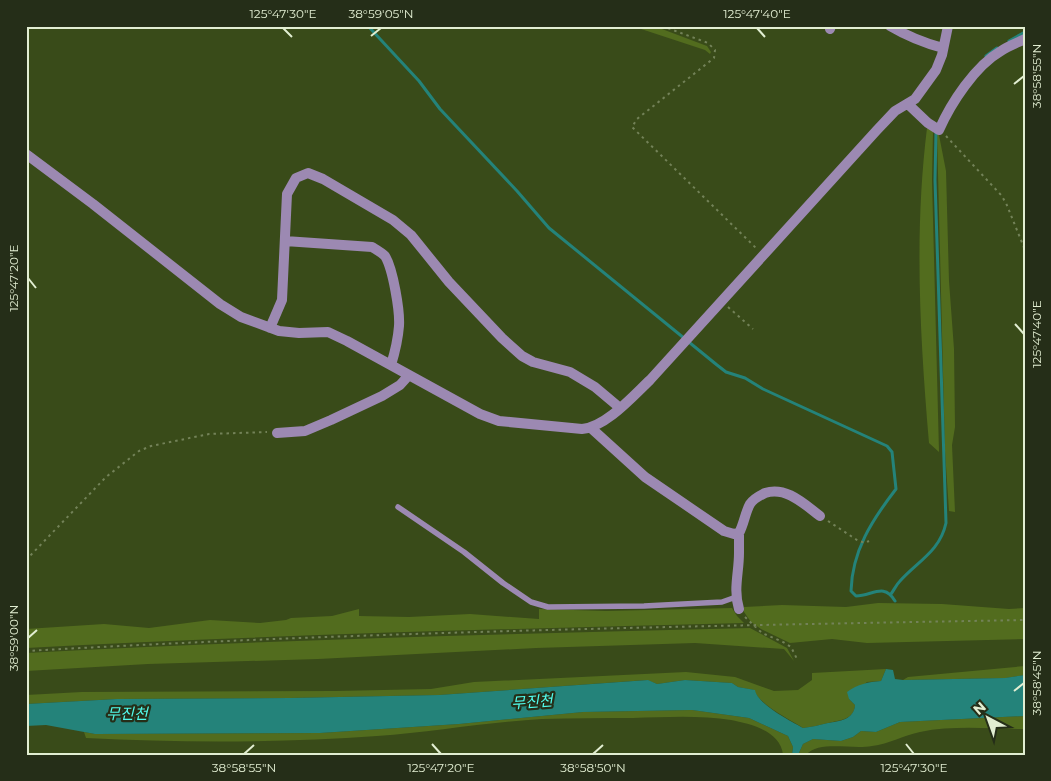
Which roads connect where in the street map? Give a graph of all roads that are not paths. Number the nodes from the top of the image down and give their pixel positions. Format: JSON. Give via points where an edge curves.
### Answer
{"nodes":[{"id":1,"x":890,"y":26,"type":"edge"},
{"id":2,"x":948,"y":26,"type":"edge"},
{"id":3,"x":1025,"y":38,"type":"edge"},
{"id":4,"x":943,"y":48,"type":"junction"},
{"id":5,"x":908,"y":104,"type":"junction"},
{"id":6,"x":26,"y":154,"type":"edge"},
{"id":7,"x":285,"y":241,"type":"junction"},
{"id":8,"x":270,"y":328,"type":"junction"},
{"id":9,"x":391,"y":365,"type":"junction"},
{"id":10,"x":409,"y":375,"type":"junction"},
{"id":11,"x":620,"y":408,"type":"junction"},
{"id":12,"x":590,"y":428,"type":"junction"},
{"id":13,"x":277,"y":433,"type":"road end"},
{"id":14,"x":398,"y":507,"type":"dead end"},
{"id":15,"x":820,"y":516,"type":"road end"},
{"id":16,"x":739,"y":533,"type":"junction"},
{"id":17,"x":736,"y":598,"type":"junction"},
{"id":18,"x":739,"y":609,"type":"road end"}],
"edges":[{"from":1,"to":4,"type":"street","via":[[909,38]]},
{"from":2,"to":4,"type":"street"},
{"from":3,"to":5,"type":"street","via":[[986,62],[936,128]]},
{"from":4,"to":5,"type":"street","via":[[936,70]]},
{"from":5,"to":11,"type":"street","via":[[895,111],[876,130],[687,341]]},
{"from":6,"to":8,"type":"street","via":[[220,304],[241,317]]},
{"from":7,"to":8,"type":"street","via":[[282,300]]},
{"from":7,"to":9,"type":"street","via":[[372,247],[384,255],[391,271],[399,324]]},
{"from":7,"to":11,"type":"street","via":[[287,194],[296,178],[308,173],[323,179],[393,220],[411,235],[449,282],[522,356],[570,372]]},
{"from":8,"to":9,"type":"street","via":[[299,333],[328,332]]},
{"from":9,"to":10,"type":"street"},
{"from":10,"to":12,"type":"street","via":[[499,421]]},
{"from":10,"to":13,"type":"street","via":[[382,396],[331,420],[305,431]]},
{"from":11,"to":12,"type":"street"},
{"from":12,"to":16,"type":"street","via":[[662,490],[724,531]]},
{"from":14,"to":17,"type":"lane","via":[[531,602],[548,607],[644,606],[722,602]]},
{"from":15,"to":16,"type":"street","via":[[796,498],[781,491],[770,492],[756,497],[750,504]]},
{"from":16,"to":17,"type":"street"},
{"from":17,"to":18,"type":"street"}]}
